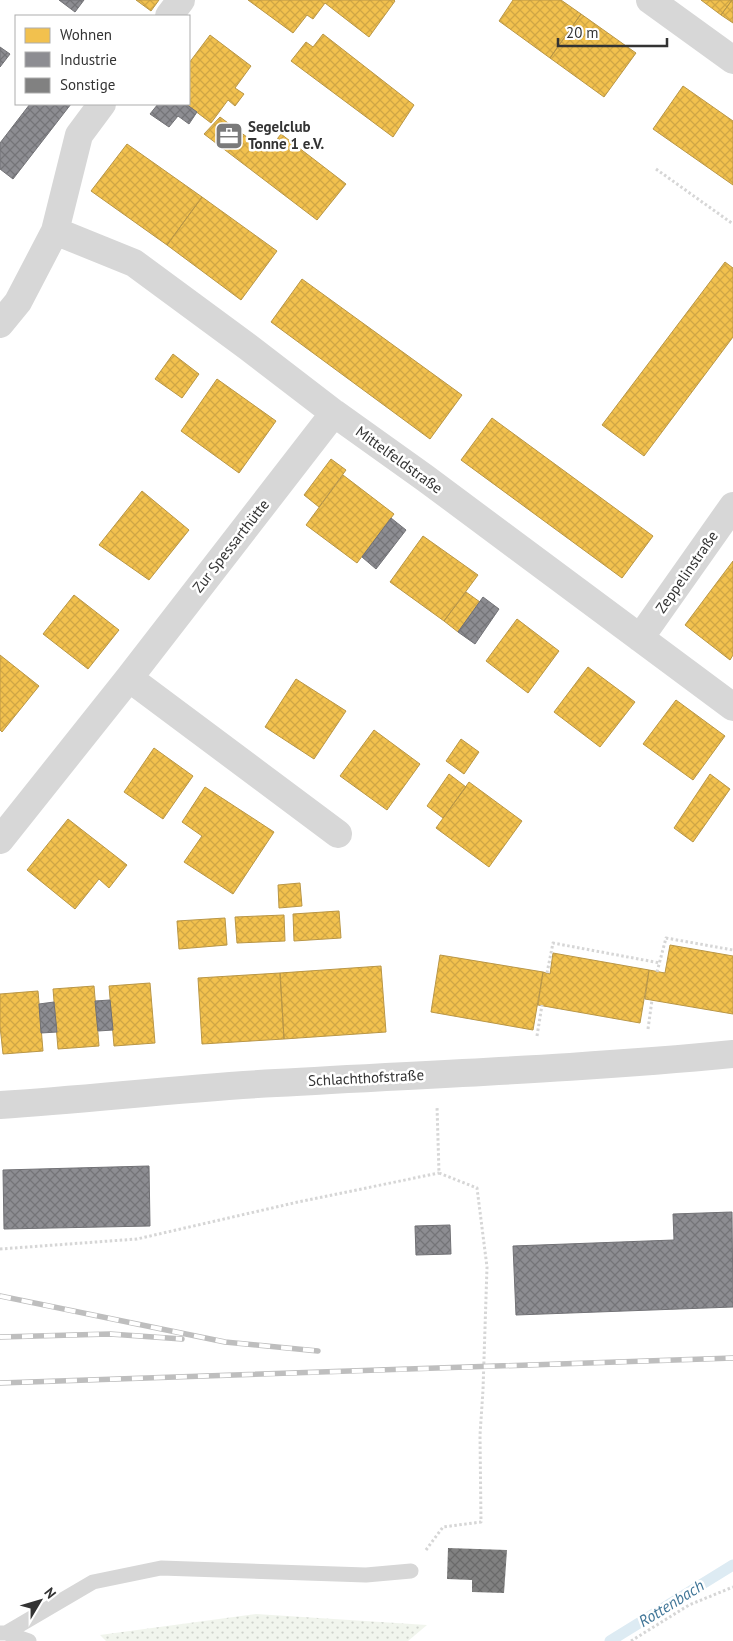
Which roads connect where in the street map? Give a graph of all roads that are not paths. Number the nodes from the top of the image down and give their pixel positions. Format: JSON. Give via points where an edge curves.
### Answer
{"nodes":[{"id":1,"x":181,"y":0,"type":"edge"},
{"id":2,"x":650,"y":0,"type":"edge"},
{"id":3,"x":170,"y":15,"type":"edge"},
{"id":4,"x":733,"y":60,"type":"edge"},
{"id":5,"x":101,"y":105,"type":"edge"},
{"id":6,"x":55,"y":231,"type":"junction"},
{"id":7,"x":0,"y":324,"type":"edge"},
{"id":8,"x":334,"y":413,"type":"junction"},
{"id":9,"x":733,"y":506,"type":"edge"},
{"id":10,"x":640,"y":638,"type":"junction"},
{"id":11,"x":129,"y":678,"type":"junction"},
{"id":12,"x":733,"y":707,"type":"edge"},
{"id":13,"x":338,"y":834,"type":"dead end"},
{"id":14,"x":0,"y":840,"type":"edge"},
{"id":15,"x":733,"y":1054,"type":"edge"},
{"id":16,"x":0,"y":1106,"type":"edge"},
{"id":17,"x":411,"y":1571,"type":"road end"},
{"id":18,"x":3,"y":1633,"type":"edge"},
{"id":19,"x":29,"y":1641,"type":"edge"}],
"edges":[{"from":1,"to":3,"type":"street"},
{"from":2,"to":4,"type":"street"},
{"from":5,"to":6,"type":"street","via":[[79,135]]},
{"from":6,"to":7,"type":"street","via":[[18,302]]},
{"from":6,"to":8,"type":"street","name":"Mittelfeldstraße","via":[[134,263]]},
{"from":8,"to":10,"type":"street","name":"Mittelfeldstraße"},
{"from":8,"to":11,"type":"street","name":"Zur Spessarthütte"},
{"from":9,"to":10,"type":"street","name":"Zeppelinstraße"},
{"from":10,"to":12,"type":"street","name":"Mittelfeldstraße"},
{"from":11,"to":13,"type":"street"},
{"from":11,"to":14,"type":"street","name":"Zur Spessarthütte"},
{"from":15,"to":16,"type":"street","name":"Schlachthofstraße","via":[[644,1063],[178,1089]]},
{"from":17,"to":18,"type":"lane","via":[[366,1575],[162,1568],[93,1582]]},
{"from":18,"to":19,"type":"lane"}]}
